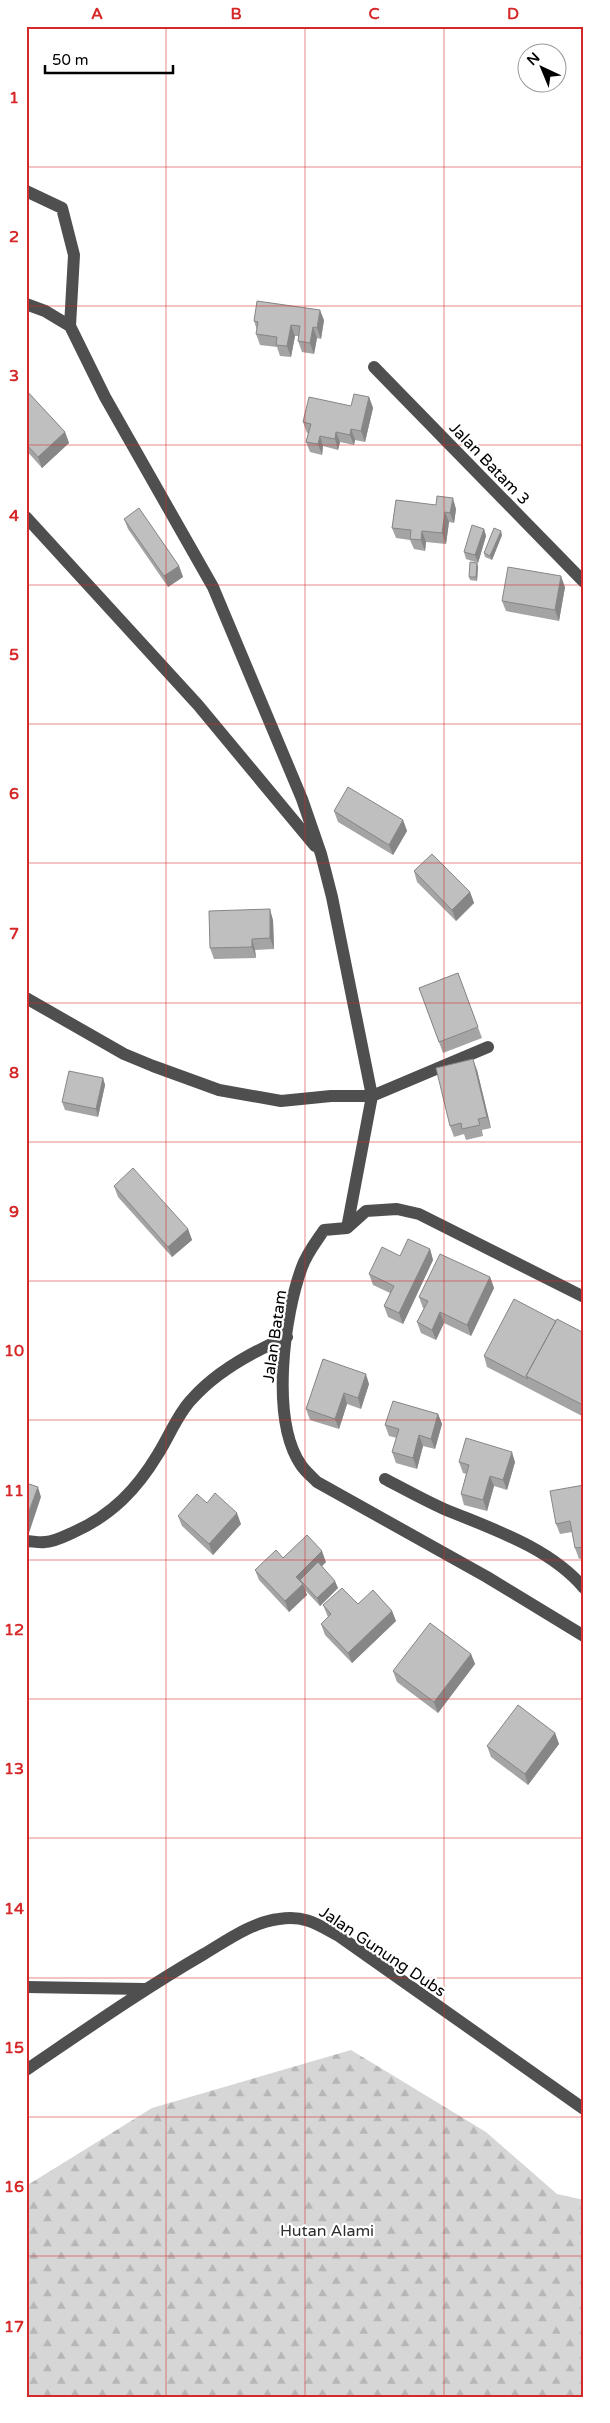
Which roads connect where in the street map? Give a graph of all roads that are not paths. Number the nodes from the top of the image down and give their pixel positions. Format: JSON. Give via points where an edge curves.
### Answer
{"nodes":[{"id":1,"x":26,"y":191,"type":"edge"},
{"id":2,"x":26,"y":304,"type":"edge"},
{"id":3,"x":70,"y":326,"type":"junction"},
{"id":4,"x":374,"y":367,"type":"dead end"},
{"id":5,"x":26,"y":517,"type":"edge"},
{"id":6,"x":584,"y":582,"type":"edge"},
{"id":7,"x":322,"y":854,"type":"junction"},
{"id":8,"x":26,"y":998,"type":"edge"},
{"id":9,"x":488,"y":1047,"type":"dead end"},
{"id":10,"x":372,"y":1096,"type":"junction"},
{"id":11,"x":347,"y":1228,"type":"junction"},
{"id":12,"x":584,"y":1297,"type":"edge"},
{"id":13,"x":287,"y":1337,"type":"junction"},
{"id":14,"x":385,"y":1478,"type":"dead end"},
{"id":15,"x":26,"y":1541,"type":"edge"},
{"id":16,"x":584,"y":1588,"type":"edge"},
{"id":17,"x":584,"y":1636,"type":"edge"},
{"id":18,"x":26,"y":1987,"type":"edge"},
{"id":19,"x":144,"y":1989,"type":"junction"},
{"id":20,"x":26,"y":2070,"type":"edge"},
{"id":21,"x":584,"y":2108,"type":"edge"}],
"edges":[{"from":1,"to":3,"type":"street","via":[[62,208],[74,255]]},
{"from":2,"to":3,"type":"street"},
{"from":3,"to":7,"type":"street","via":[[105,398],[212,587]]},
{"from":4,"to":6,"type":"street","name":"Jalan Batam 3"},
{"from":5,"to":7,"type":"street","via":[[198,705]]},
{"from":7,"to":10,"type":"street"},
{"from":8,"to":10,"type":"street","via":[[124,1054],[219,1090],[280,1101]]},
{"from":9,"to":10,"type":"street"},
{"from":10,"to":11,"type":"street"},
{"from":11,"to":12,"type":"street","via":[[366,1211],[396,1209],[419,1214]]},
{"from":11,"to":13,"type":"street","name":"Jalan Batam","via":[[324,1230],[313,1245],[302,1266]]},
{"from":13,"to":15,"type":"street","via":[[240,1362],[191,1399],[132,1492],[114,1509],[94,1523],[65,1536],[47,1542]]},
{"from":13,"to":17,"type":"street","name":"Jalan Batam","via":[[282,1374],[284,1414],[301,1465],[355,1504],[487,1577]]},
{"from":14,"to":16,"type":"street","via":[[555,1561]]},
{"from":18,"to":19,"type":"street"},
{"from":19,"to":20,"type":"street","name":"Jalan Gunung Dubs"},
{"from":19,"to":21,"type":"street","name":"Jalan Gunung Dubs","via":[[255,1926],[279,1919],[308,1919],[339,1936]]}]}
